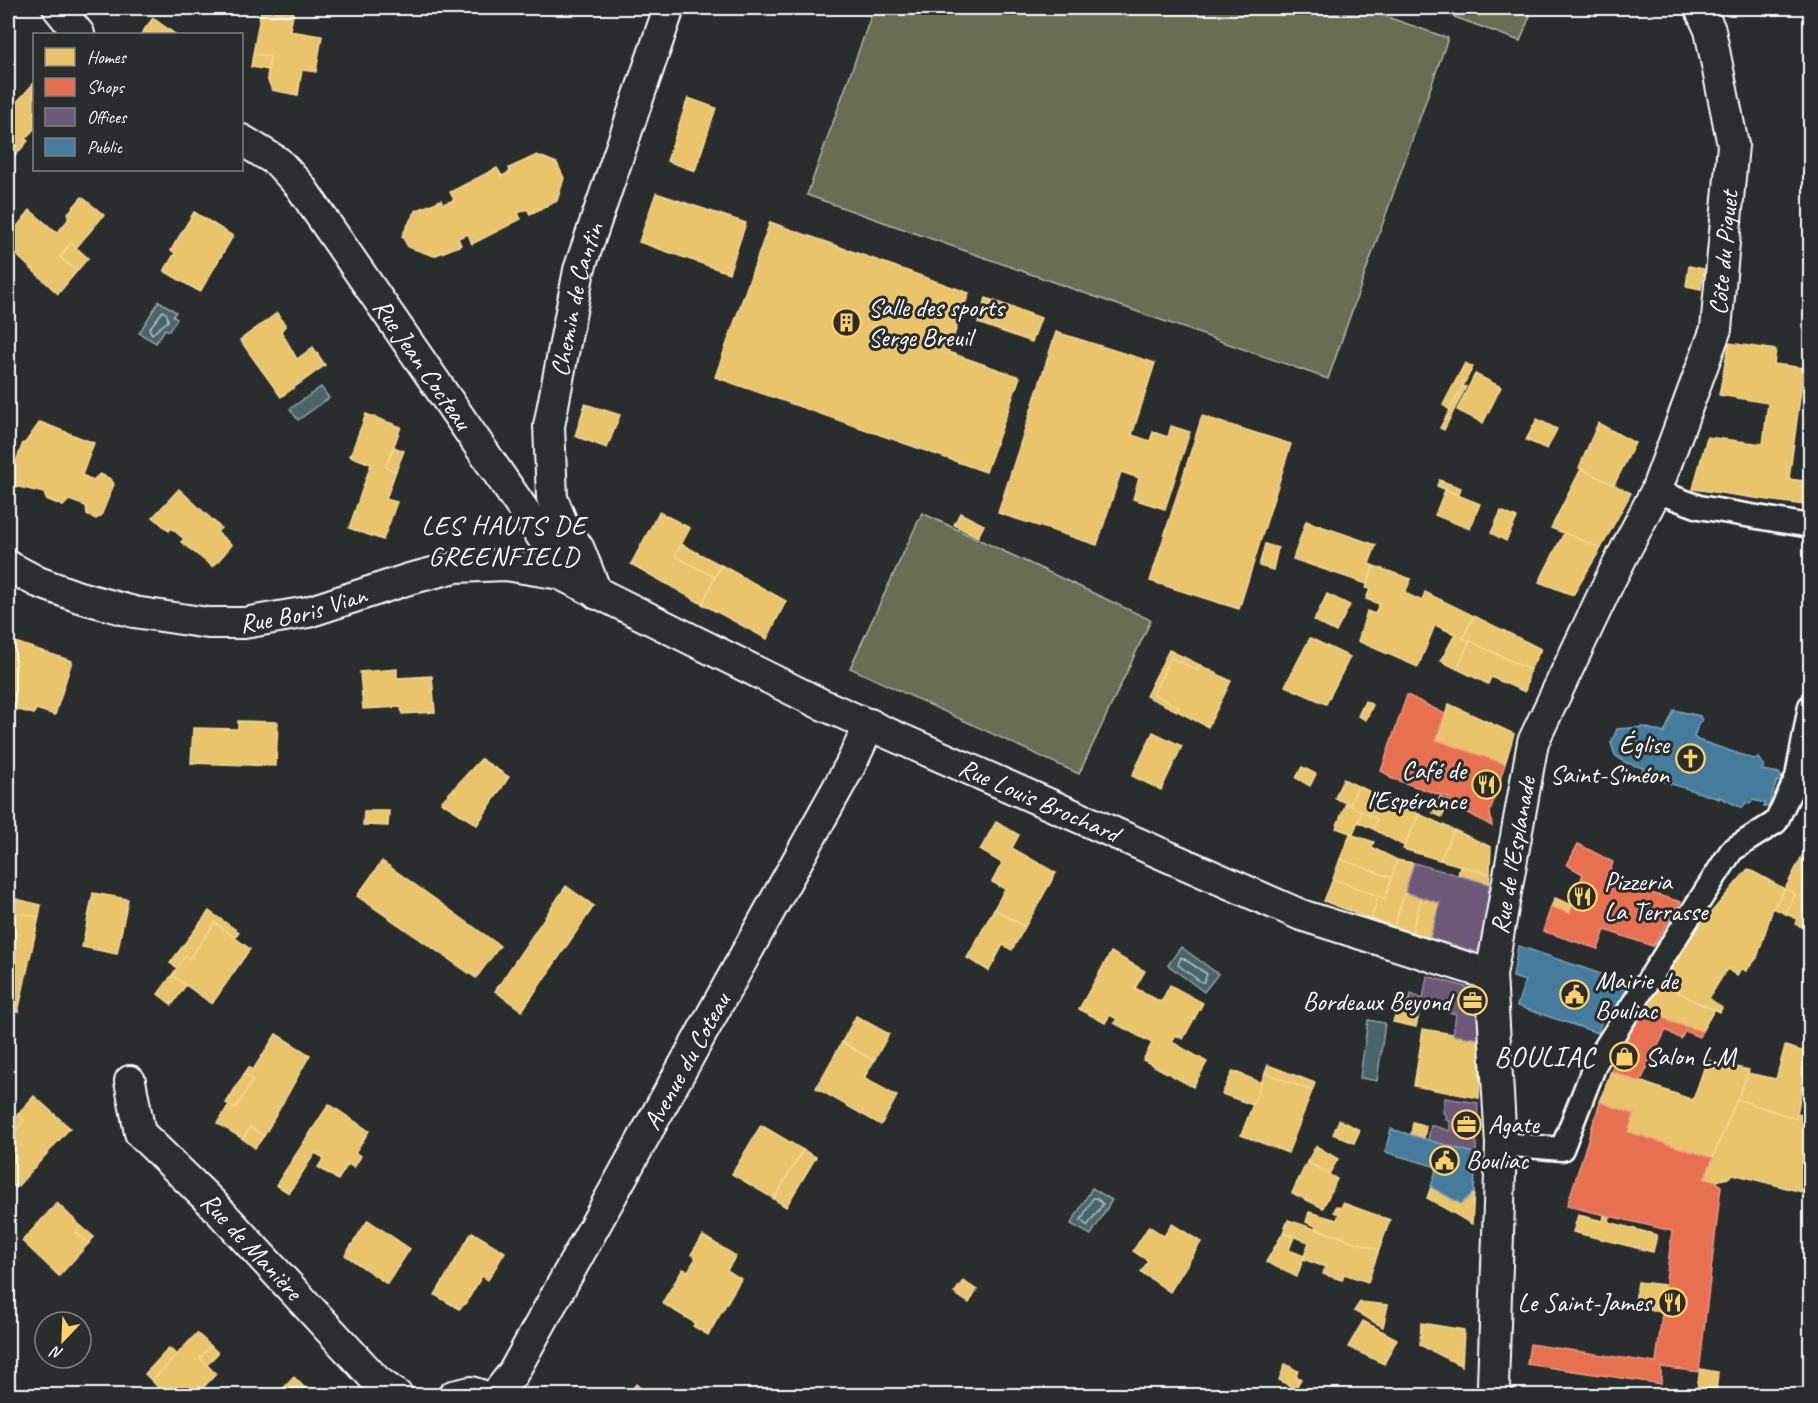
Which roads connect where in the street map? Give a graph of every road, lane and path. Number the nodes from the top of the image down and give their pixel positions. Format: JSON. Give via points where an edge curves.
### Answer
{"nodes":[{"id":1,"x":58,"y":8,"type":"edge"},
{"id":2,"x":669,"y":8,"type":"edge"},
{"id":3,"x":1700,"y":8,"type":"edge"},
{"id":4,"x":78,"y":33,"type":"edge"},
{"id":5,"x":243,"y":141,"type":"edge"},
{"id":6,"x":1656,"y":491,"type":"junction"},
{"id":7,"x":1810,"y":526,"type":"edge"},
{"id":8,"x":8,"y":566,"type":"edge"},
{"id":9,"x":597,"y":594,"type":"junction"},
{"id":10,"x":1598,"y":606,"type":"joint"},
{"id":11,"x":1810,"y":706,"type":"edge"},
{"id":12,"x":870,"y":724,"type":"junction"},
{"id":13,"x":1491,"y":975,"type":"junction"},
{"id":14,"x":130,"y":1081,"type":"dead end"},
{"id":15,"x":1501,"y":1144,"type":"junction"},
{"id":16,"x":1493,"y":1392,"type":"edge"},
{"id":17,"x":398,"y":1395,"type":"edge"},
{"id":18,"x":453,"y":1395,"type":"edge"},
{"id":19,"x":484,"y":1395,"type":"edge"},
{"id":20,"x":495,"y":1395,"type":"edge"}],
"edges":[{"from":1,"to":4,"type":"street"},
{"from":2,"to":9,"type":"street","name":"Chemin de Cantin","via":[[579,270],[549,426],[552,498]]},
{"from":3,"to":6,"type":"street","name":"Côte du Piquet","via":[[1710,30],[1733,145],[1716,329]]},
{"from":5,"to":9,"type":"street","name":"Rue Jean Cocteau","via":[[278,162],[300,186],[556,557]]},
{"from":6,"to":7,"type":"street","via":[[1699,507]]},
{"from":6,"to":10,"type":"street","name":"Côte du Piquet"},
{"from":8,"to":9,"type":"street","name":"Rue Boris Vian","via":[[79,597],[134,612],[208,623],[244,623],[308,612],[456,567],[506,565],[560,574]]},
{"from":9,"to":12,"type":"street","name":"Rue Louis Brochard"},
{"from":10,"to":13,"type":"street","name":"Rue de l'Esplanade","via":[[1533,742]]},
{"from":11,"to":15,"type":"street","via":[[1797,777],[1776,822],[1732,850],[1596,1062],[1562,1149]]},
{"from":12,"to":13,"type":"street","name":"Rue Louis Brochard","via":[[1301,915]]},
{"from":12,"to":20,"type":"street","name":"Avenue du Coteau","via":[[513,1373]]},
{"from":13,"to":15,"type":"street","name":"Rue de l'Esplanade"},
{"from":14,"to":17,"type":"street","name":"Rue de Manière","via":[[140,1133],[213,1204],[377,1381]]},
{"from":15,"to":16,"type":"street","name":"Rue de l'Esplanade"},
{"from":18,"to":19,"type":"street"}]}
